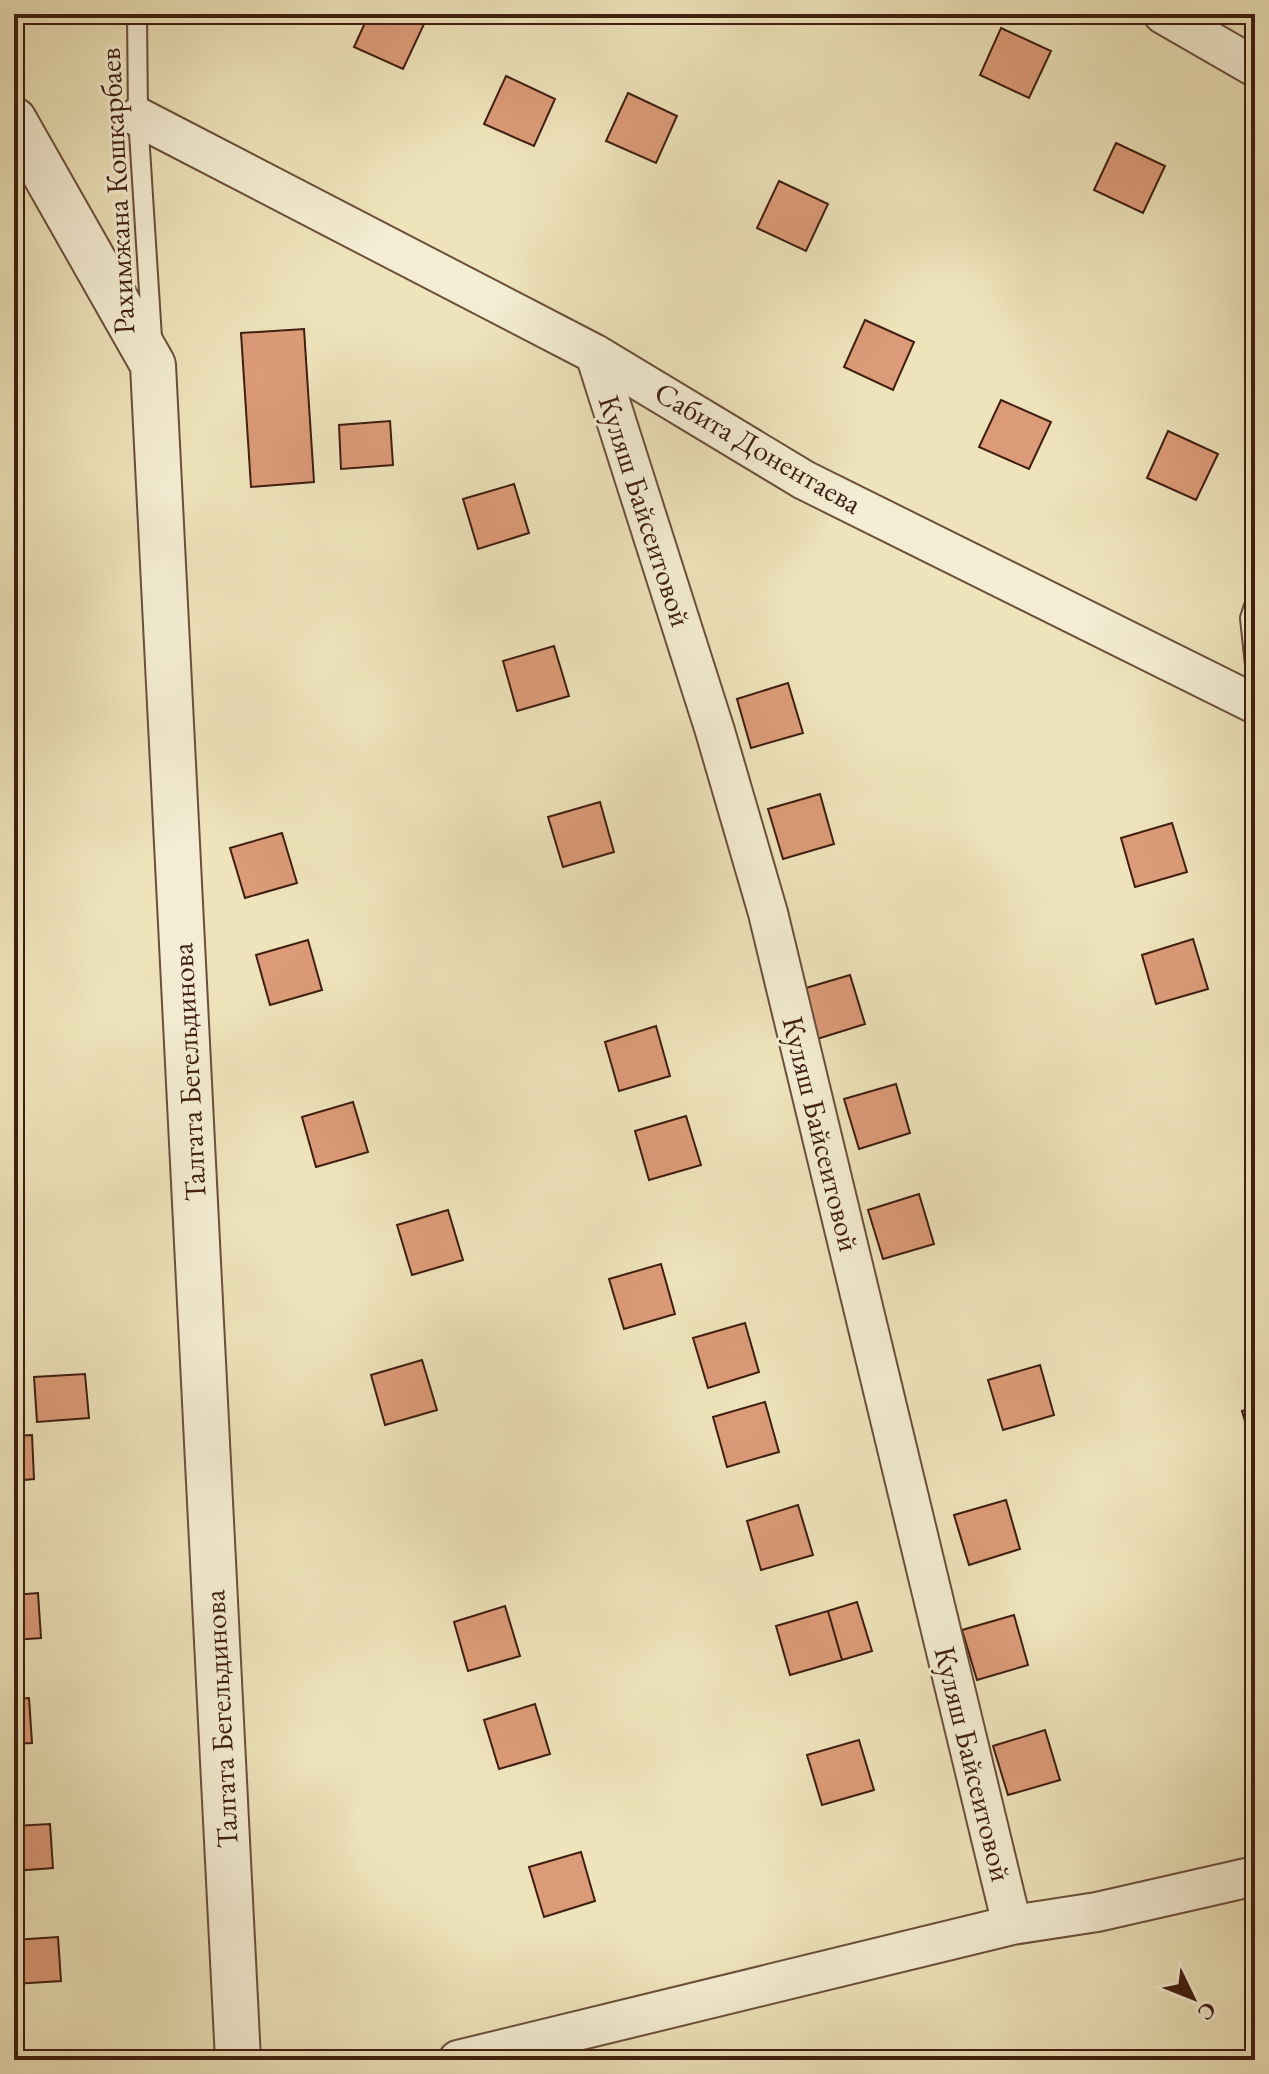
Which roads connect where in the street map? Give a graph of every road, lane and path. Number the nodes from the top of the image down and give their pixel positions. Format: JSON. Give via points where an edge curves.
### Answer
{"nodes":[{"id":1,"x":137,"y":14,"type":"edge"},
{"id":2,"x":1163,"y":14,"type":"edge"},
{"id":3,"x":1255,"y":67,"type":"edge"},
{"id":4,"x":138,"y":117,"type":"junction"},
{"id":5,"x":14,"y":120,"type":"edge"},
{"id":6,"x":595,"y":354,"type":"junction"},
{"id":7,"x":153,"y":365,"type":"junction"},
{"id":8,"x":1255,"y":603,"type":"edge"},
{"id":9,"x":1255,"y":665,"type":"edge"},
{"id":10,"x":1255,"y":704,"type":"edge"},
{"id":11,"x":1255,"y":1876,"type":"edge"},
{"id":12,"x":1012,"y":1925,"type":"junction"},
{"id":13,"x":238,"y":2060,"type":"edge"},
{"id":14,"x":458,"y":2060,"type":"edge"}],
"edges":[{"from":1,"to":4,"type":"lane","name":"Рахимжана Кошкарбаев"},
{"from":2,"to":3,"type":"street"},
{"from":4,"to":6,"type":"street","name":"Сабита Донентаева"},
{"from":4,"to":7,"type":"lane","name":"Рахимжана Кошкарбаев"},
{"from":5,"to":7,"type":"street","name":"Талгата Бегельдинова"},
{"from":6,"to":10,"type":"street","name":"Сабита Донентаева","via":[[804,480]]},
{"from":6,"to":12,"type":"street","name":"Куляш Байсеитовой","via":[[768,913]]},
{"from":7,"to":13,"type":"street","name":"Талгата Бегельдинова"},
{"from":8,"to":9,"type":"lane","via":[[1250,618]]},
{"from":11,"to":12,"type":"street","via":[[1097,1912]]},
{"from":12,"to":14,"type":"street"}]}
